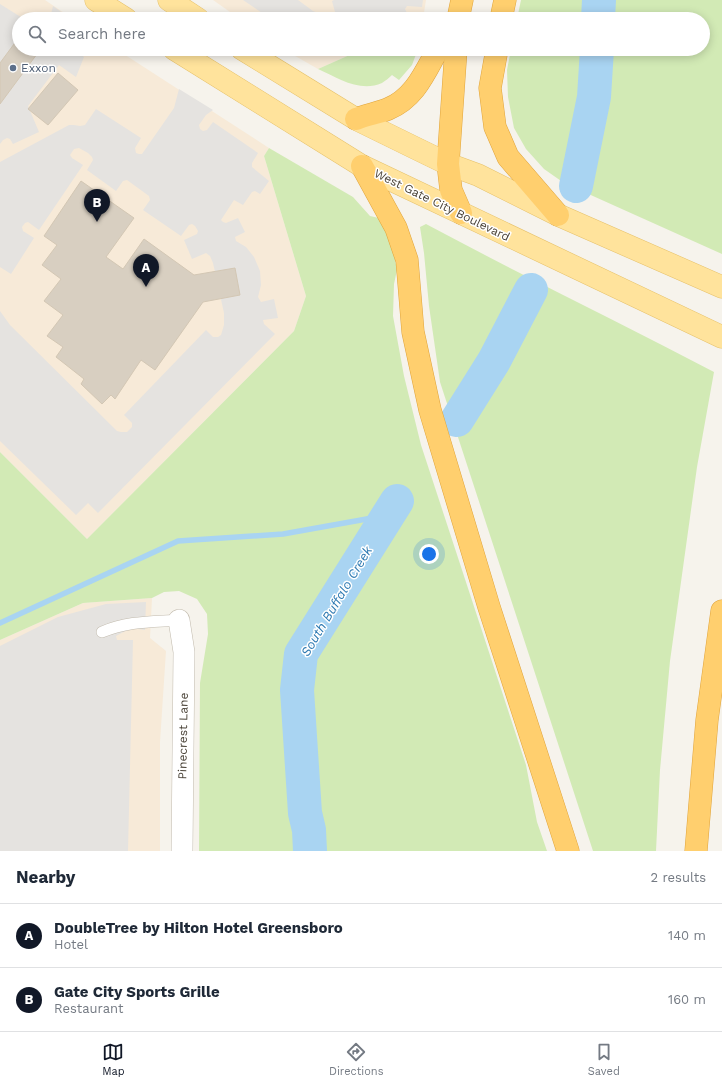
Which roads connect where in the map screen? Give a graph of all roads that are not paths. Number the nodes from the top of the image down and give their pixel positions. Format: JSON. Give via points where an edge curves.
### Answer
{"nodes":[{"id":1,"x":96,"y":0,"type":"edge"},
{"id":2,"x":169,"y":0,"type":"edge"},
{"id":3,"x":505,"y":0,"type":"edge"},
{"id":4,"x":115,"y":12,"type":"edge"},
{"id":5,"x":187,"y":12,"type":"edge"},
{"id":6,"x":502,"y":12,"type":"edge"},
{"id":7,"x":185,"y":56,"type":"edge"},
{"id":8,"x":254,"y":56,"type":"edge"},
{"id":9,"x":434,"y":56,"type":"edge"},
{"id":10,"x":456,"y":56,"type":"edge"},
{"id":11,"x":496,"y":56,"type":"edge"},
{"id":12,"x":356,"y":118,"type":"junction"},
{"id":13,"x":448,"y":164,"type":"junction"},
{"id":14,"x":362,"y":166,"type":"junction"},
{"id":15,"x":461,"y":213,"type":"junction"},
{"id":16,"x":558,"y":215,"type":"junction"},
{"id":17,"x":722,"y":287,"type":"edge"},
{"id":18,"x":722,"y":337,"type":"edge"},
{"id":19,"x":722,"y":611,"type":"edge"},
{"id":20,"x":179,"y":620,"type":"joint"},
{"id":21,"x":102,"y":632,"type":"dead end"},
{"id":22,"x":182,"y":851,"type":"edge"},
{"id":23,"x":568,"y":851,"type":"edge"},
{"id":24,"x":696,"y":851,"type":"edge"}],
"edges":[{"from":1,"to":4,"type":"main road"},
{"from":2,"to":5,"type":"main road"},
{"from":3,"to":6,"type":"highway"},
{"from":7,"to":14,"type":"main road","name":"West Gate City Boulevard"},
{"from":8,"to":12,"type":"main road"},
{"from":9,"to":12,"type":"highway","via":[[421,81],[408,96],[389,109]]},
{"from":10,"to":13,"type":"highway"},
{"from":11,"to":16,"type":"highway","via":[[490,88],[495,127],[508,157]]},
{"from":12,"to":13,"type":"main road"},
{"from":13,"to":15,"type":"highway","via":[[451,190]]},
{"from":13,"to":16,"type":"main road","via":[[478,175]]},
{"from":14,"to":15,"type":"main road","name":"West Gate City Boulevard"},
{"from":14,"to":23,"type":"highway","via":[[396,228],[407,260],[413,332],[430,410],[489,607]]},
{"from":15,"to":18,"type":"main road","name":"West Gate City Boulevard"},
{"from":16,"to":17,"type":"main road"},
{"from":19,"to":24,"type":"highway","via":[[707,720]]},
{"from":20,"to":21,"type":"lane","via":[[130,623]]},
{"from":20,"to":22,"type":"street","name":"Pinecrest Lane","via":[[184,652]]}]}
